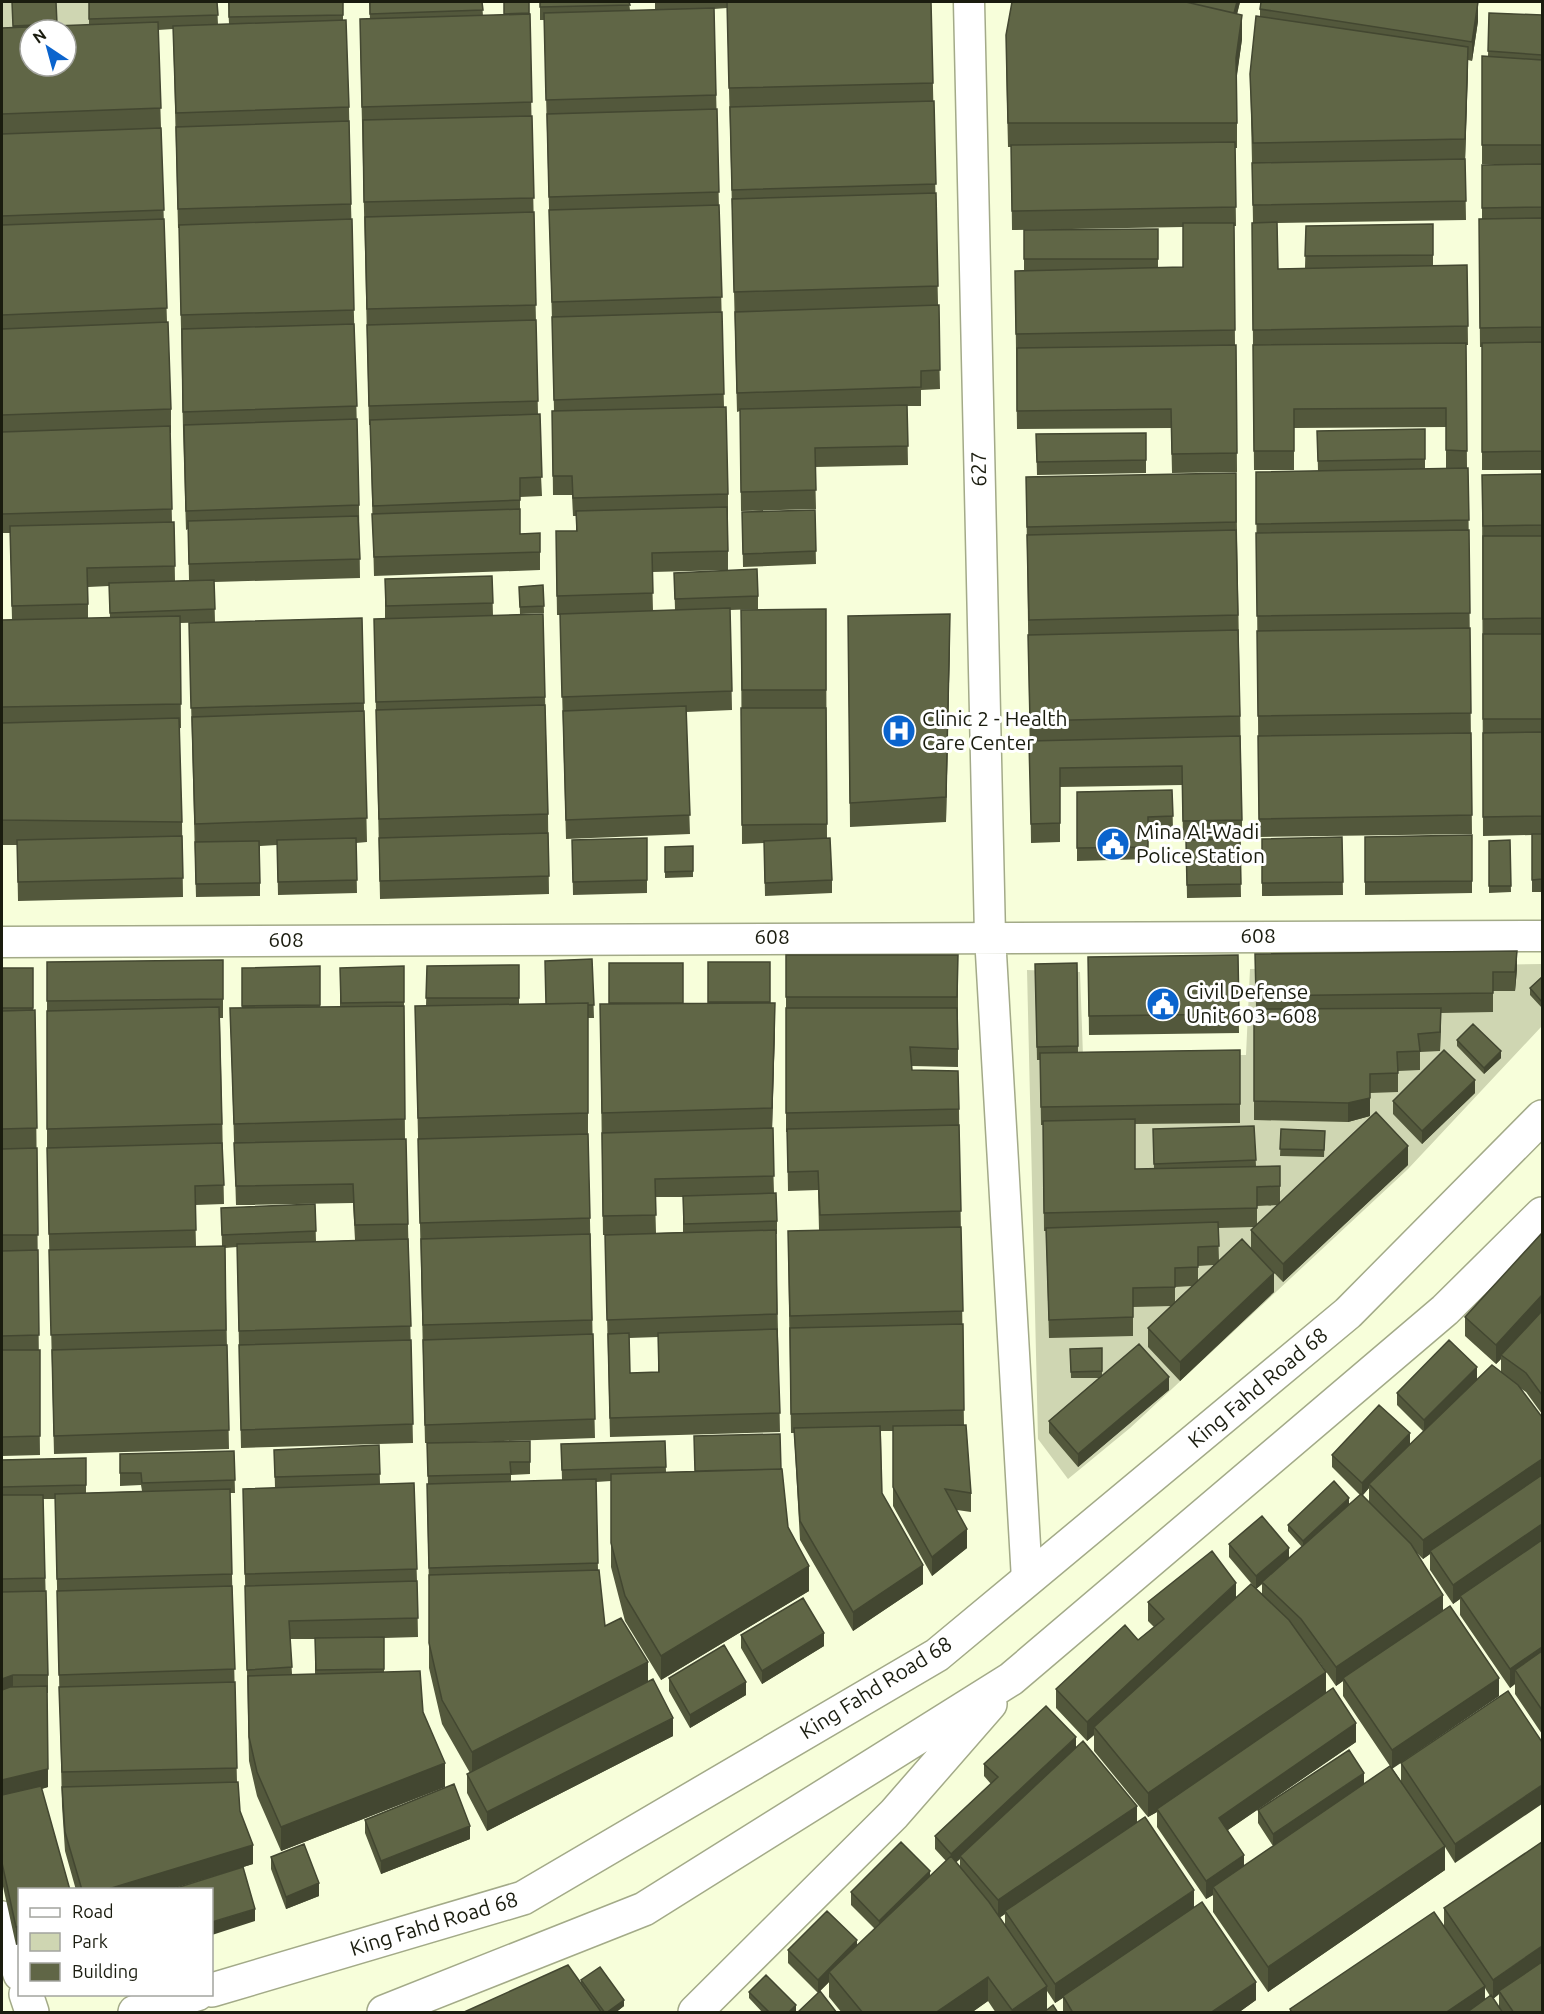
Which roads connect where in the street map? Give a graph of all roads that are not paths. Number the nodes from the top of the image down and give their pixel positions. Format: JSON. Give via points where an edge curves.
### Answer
{"nodes":[{"id":1,"x":969,"y":2,"type":"edge"},
{"id":2,"x":990,"y":936,"type":"junction"},
{"id":3,"x":1542,"y":936,"type":"edge"},
{"id":4,"x":2,"y":942,"type":"edge"},
{"id":5,"x":1542,"y":1117,"type":"edge"},
{"id":6,"x":1542,"y":1214,"type":"edge"},
{"id":7,"x":1027,"y":1580,"type":"junction"},
{"id":8,"x":1011,"y":1679,"type":"junction"},
{"id":9,"x":2,"y":1918,"type":"edge"},
{"id":10,"x":18,"y":1968,"type":"edge"},
{"id":11,"x":213,"y":1990,"type":"edge"},
{"id":12,"x":26,"y":1996,"type":"edge"},
{"id":13,"x":194,"y":1996,"type":"edge"},
{"id":14,"x":32,"y":2013,"type":"edge"},
{"id":15,"x":135,"y":2013,"type":"edge"},
{"id":16,"x":384,"y":2013,"type":"edge"},
{"id":17,"x":695,"y":2013,"type":"edge"}],
"edges":[{"from":1,"to":2,"type":"street","name":"627"},
{"from":2,"to":3,"type":"street","name":"608"},
{"from":2,"to":4,"type":"street","name":"608"},
{"from":2,"to":7,"type":"street","name":"627"},
{"from":5,"to":7,"type":"main road","name":"King Fahd Road 68","via":[[1348,1313]]},
{"from":6,"to":8,"type":"main road","via":[[1445,1310]]},
{"from":7,"to":11,"type":"main road","name":"King Fahd Road 68","via":[[937,1654],[523,1898]]},
{"from":8,"to":16,"type":"main road","via":[[644,1909]]},
{"from":8,"to":17,"type":"main road","via":[[894,1814]]},
{"from":9,"to":10,"type":"main road"},
{"from":12,"to":14,"type":"main road"},
{"from":13,"to":15,"type":"main road"}]}
